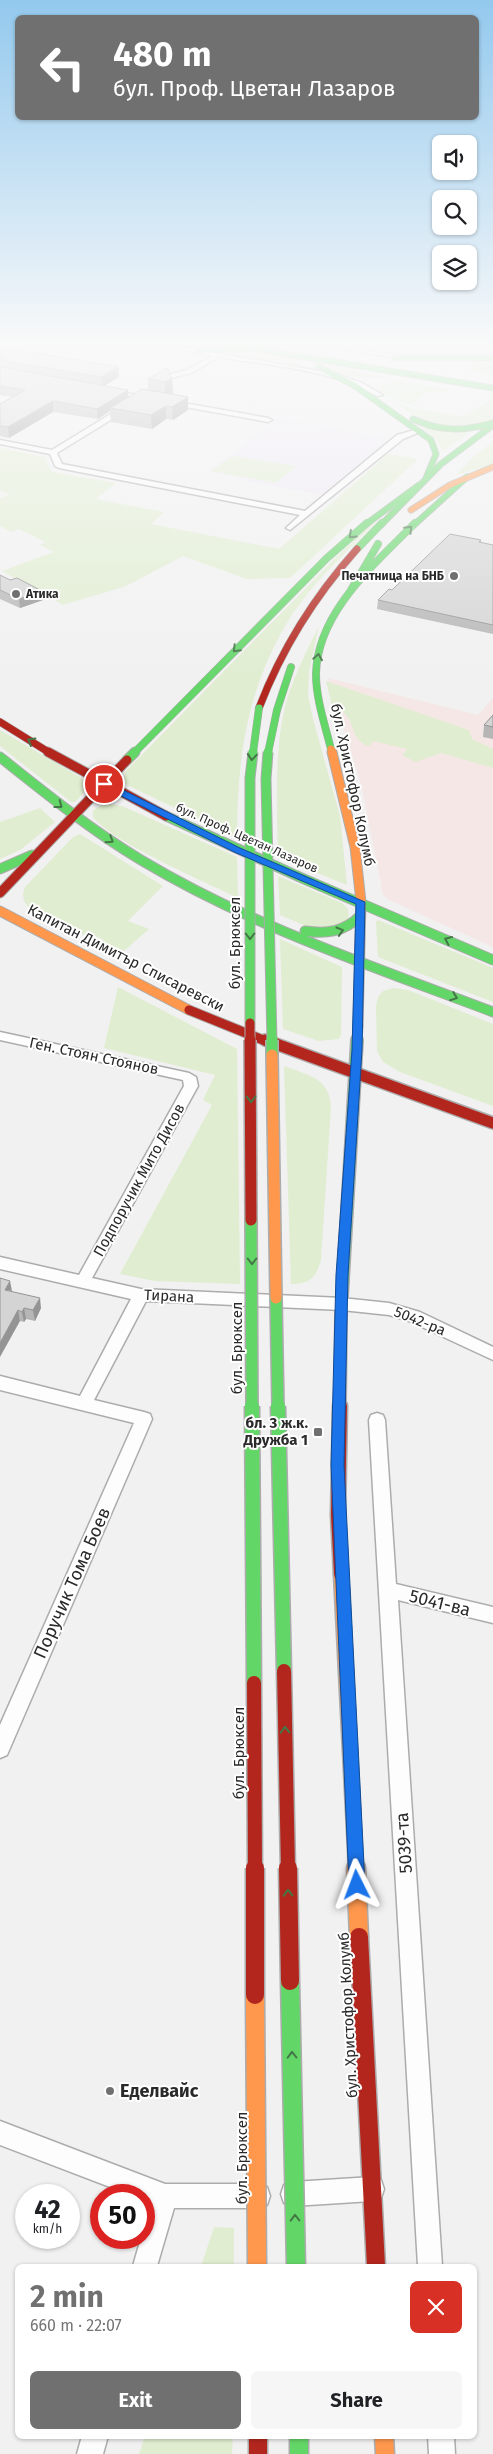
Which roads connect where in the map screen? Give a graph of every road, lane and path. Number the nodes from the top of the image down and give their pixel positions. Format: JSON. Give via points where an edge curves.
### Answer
{"nodes":[{"id":1,"x":56,"y":459,"type":"edge"},
{"id":2,"x":374,"y":459,"type":"edge"},
{"id":3,"x":436,"y":459,"type":"edge"},
{"id":4,"x":447,"y":459,"type":"edge"},
{"id":5,"x":461,"y":459,"type":"edge"},
{"id":6,"x":493,"y":467,"type":"edge"},
{"id":7,"x":467,"y":477,"type":"junction"},
{"id":8,"x":422,"y":481,"type":"junction"},
{"id":9,"x":411,"y":510,"type":"junction"},
{"id":10,"x":307,"y":514,"type":"junction"},
{"id":11,"x":290,"y":528,"type":"dead end"},
{"id":12,"x":378,"y":544,"type":"junction"},
{"id":13,"x":351,"y":590,"type":"junction"},
{"id":14,"x":304,"y":641,"type":"dead end"},
{"id":15,"x":296,"y":657,"type":"dead end"},
{"id":16,"x":0,"y":722,"type":"edge"},
{"id":17,"x":134,"y":751,"type":"junction"},
{"id":18,"x":0,"y":757,"type":"edge"},
{"id":19,"x":62,"y":760,"type":"junction"},
{"id":20,"x":104,"y":784,"type":"junction"},
{"id":21,"x":79,"y":812,"type":"junction"},
{"id":22,"x":171,"y":819,"type":"junction"},
{"id":23,"x":41,"y":851,"type":"junction"},
{"id":24,"x":0,"y":869,"type":"edge"},
{"id":25,"x":0,"y":893,"type":"edge"},
{"id":26,"x":361,"y":902,"type":"junction"},
{"id":27,"x":0,"y":911,"type":"edge"},
{"id":28,"x":360,"y":916,"type":"junction"},
{"id":29,"x":280,"y":927,"type":"junction"},
{"id":30,"x":360,"y":960,"type":"junction"},
{"id":31,"x":493,"y":960,"type":"edge"},
{"id":32,"x":416,"y":982,"type":"junction"},
{"id":33,"x":358,"y":998,"type":"junction"},
{"id":34,"x":493,"y":1012,"type":"edge"},
{"id":35,"x":0,"y":1036,"type":"edge"},
{"id":36,"x":354,"y":1074,"type":"junction"},
{"id":37,"x":189,"y":1077,"type":"joint"},
{"id":38,"x":493,"y":1123,"type":"edge"},
{"id":39,"x":0,"y":1263,"type":"edge"},
{"id":40,"x":82,"y":1283,"type":"junction"},
{"id":41,"x":141,"y":1295,"type":"junction"},
{"id":42,"x":342,"y":1304,"type":"junction"},
{"id":43,"x":493,"y":1354,"type":"edge"},
{"id":44,"x":0,"y":1383,"type":"edge"},
{"id":45,"x":84,"y":1404,"type":"junction"},
{"id":46,"x":377,"y":1420,"type":"dead end"},
{"id":47,"x":388,"y":1590,"type":"junction"},
{"id":48,"x":493,"y":1615,"type":"edge"},
{"id":49,"x":0,"y":1748,"type":"edge"},
{"id":50,"x":0,"y":2133,"type":"edge"},
{"id":51,"x":372,"y":2189,"type":"junction"},
{"id":52,"x":165,"y":2196,"type":"junction"},
{"id":53,"x":146,"y":2264,"type":"edge"},
{"id":54,"x":257,"y":2264,"type":"edge"},
{"id":55,"x":296,"y":2264,"type":"edge"},
{"id":56,"x":376,"y":2264,"type":"edge"},
{"id":57,"x":430,"y":2264,"type":"edge"},
{"id":58,"x":94,"y":2439,"type":"edge"},
{"id":59,"x":258,"y":2439,"type":"edge"},
{"id":60,"x":299,"y":2439,"type":"edge"},
{"id":61,"x":384,"y":2439,"type":"edge"},
{"id":62,"x":441,"y":2439,"type":"edge"},
{"id":63,"x":90,"y":2454,"type":"edge"},
{"id":64,"x":258,"y":2454,"type":"edge"},
{"id":65,"x":299,"y":2454,"type":"edge"},
{"id":66,"x":385,"y":2454,"type":"edge"},
{"id":67,"x":442,"y":2454,"type":"edge"}],
"edges":[{"from":1,"to":10,"type":"street","via":[[59,466]]},
{"from":2,"to":10,"type":"street"},
{"from":3,"to":8,"type":"main road"},
{"from":4,"to":8,"type":"main road"},
{"from":5,"to":9,"type":"main road"},
{"from":6,"to":7,"type":"main road"},
{"from":7,"to":9,"type":"main road","via":[[440,490]]},
{"from":13,"to":7,"type":"main road","name":"бул. Христофор Колумб","one_way":true,"via":[[431,506]]},
{"from":8,"to":17,"type":"main road","one_way":true,"via":[[346,541]]},
{"from":8,"to":54,"type":"main road","name":"бул. Брюксел","one_way":true,"bridge":true,"via":[[345,559],[308,604],[287,639],[259,708],[250,778]]},
{"from":9,"to":12,"type":"main road"},
{"from":10,"to":11,"type":"street"},
{"from":12,"to":13,"type":"main road"},
{"from":12,"to":14,"type":"main road","via":[[330,599]]},
{"from":26,"to":13,"type":"main road","name":"бул. Христофор Колумб","one_way":true,"via":[[355,846],[316,687],[321,642],[334,614]]},
{"from":55,"to":15,"type":"main road","one_way":true,"bridge":true,"via":[[266,779],[277,710]]},
{"from":19,"to":16,"type":"main road","name":"бул. Проф. Цветан Лазаров","one_way":true},
{"from":17,"to":19,"type":"main road","via":[[102,769]]},
{"from":17,"to":20,"type":"main road"},
{"from":18,"to":21,"type":"main road","one_way":true},
{"from":19,"to":20,"type":"main road","name":"бул. Проф. Цветан Лазаров"},
{"from":20,"to":21,"type":"main road"},
{"from":20,"to":22,"type":"main road","name":"бул. Проф. Цветан Лазаров"},
{"from":21,"to":22,"type":"main road","via":[[110,801]]},
{"from":21,"to":23,"type":"main road"},
{"from":21,"to":29,"type":"main road","one_way":true,"via":[[145,862],[221,902]]},
{"from":22,"to":26,"type":"main road","name":"бул. Проф. Цветан Лазаров"},
{"from":23,"to":24,"type":"main road"},
{"from":23,"to":25,"type":"main road"},
{"from":26,"to":28,"type":"main road","name":"бул. Христофор Колумб"},
{"from":31,"to":26,"type":"main road","name":"бул. Проф. Цветан Лазаров","one_way":true},
{"from":27,"to":36,"type":"main road","name":"Капитан Димитър Списаревски","via":[[187,1009]]},
{"from":29,"to":28,"type":"main road","one_way":true,"via":[[320,934],[337,933],[352,927]]},
{"from":28,"to":30,"type":"main road","name":"бул. Христофор Колумб"},
{"from":29,"to":30,"type":"main road"},
{"from":30,"to":32,"type":"main road"},
{"from":30,"to":33,"type":"main road","name":"бул. Христофор Колумб"},
{"from":32,"to":33,"type":"main road","via":[[373,984],[362,990]]},
{"from":32,"to":34,"type":"main road","one_way":true},
{"from":33,"to":36,"type":"main road","name":"бул. Христофор Колумб"},
{"from":35,"to":37,"type":"street","name":"Ген. Стоян Стоянов"},
{"from":36,"to":38,"type":"main road","name":"Капитан Димитър Списаревски"},
{"from":36,"to":42,"type":"main road","name":"бул. Христофор Колумб"},
{"from":37,"to":40,"type":"street","name":"Подпоручик Мито Дисов","via":[[191,1086]]},
{"from":39,"to":40,"type":"street","name":"Тирана"},
{"from":40,"to":41,"type":"street","name":"Тирана"},
{"from":41,"to":42,"type":"street","name":"Тирана"},
{"from":41,"to":45,"type":"street"},
{"from":42,"to":43,"type":"street","name":"5042-ра","via":[[414,1316]]},
{"from":42,"to":51,"type":"main road","name":"бул. Христофор Колумб","via":[[338,1515]]},
{"from":44,"to":45,"type":"street"},
{"from":45,"to":49,"type":"street","name":"Поручик Тома Боев","via":[[144,1419]]},
{"from":46,"to":47,"type":"street","name":"5039-та"},
{"from":47,"to":48,"type":"street","name":"5041-ва"},
{"from":47,"to":57,"type":"street","name":"5039-та"},
{"from":50,"to":52,"type":"street"},
{"from":51,"to":52,"type":"street","via":[[222,2198]]},
{"from":51,"to":56,"type":"main road","name":"бул. Христофор Колумб"},
{"from":52,"to":53,"type":"street"},
{"from":58,"to":63,"type":"street"},
{"from":59,"to":64,"type":"main road"},
{"from":60,"to":65,"type":"main road"},
{"from":61,"to":66,"type":"main road"},
{"from":62,"to":67,"type":"street"}]}
